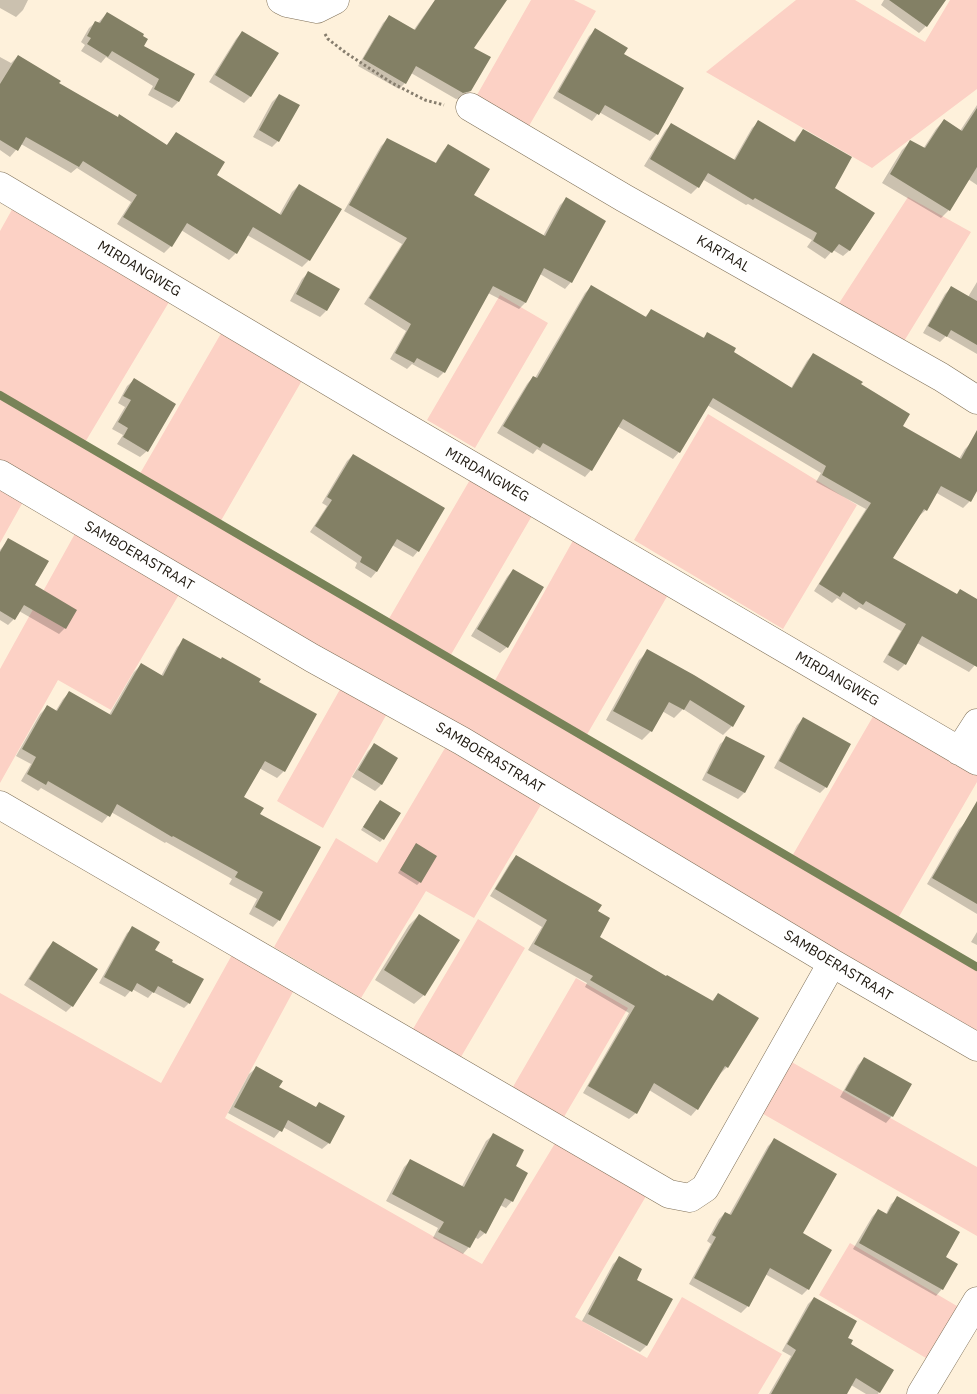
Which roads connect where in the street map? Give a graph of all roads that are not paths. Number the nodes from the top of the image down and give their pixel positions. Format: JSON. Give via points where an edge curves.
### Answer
{"nodes":[{"id":1,"x":281,"y":0,"type":"edge"},
{"id":2,"x":326,"y":4,"type":"edge"},
{"id":3,"x":470,"y":107,"type":"road end"},
{"id":4,"x":0,"y":186,"type":"edge"},
{"id":5,"x":977,"y":400,"type":"edge"},
{"id":6,"x":0,"y":474,"type":"edge"},
{"id":7,"x":977,"y":723,"type":"edge"},
{"id":8,"x":968,"y":756,"type":"edge"},
{"id":9,"x":0,"y":805,"type":"edge"},
{"id":10,"x":832,"y":964,"type":"junction"},
{"id":11,"x":977,"y":1047,"type":"edge"},
{"id":12,"x":977,"y":1301,"type":"edge"},
{"id":13,"x":921,"y":1394,"type":"edge"}],
"edges":[{"from":1,"to":2,"type":"street"},
{"from":3,"to":5,"type":"street","name":"KARTAAL"},
{"from":4,"to":8,"type":"street","name":"MIRDANGWEG"},
{"from":6,"to":10,"type":"street","name":"SAMBOERASTRAAT","via":[[312,658],[462,741]]},
{"from":7,"to":8,"type":"street"},
{"from":9,"to":10,"type":"street","via":[[669,1194],[690,1198],[706,1188]]},
{"from":10,"to":11,"type":"street","name":"SAMBOERASTRAAT"},
{"from":12,"to":13,"type":"street"}]}
